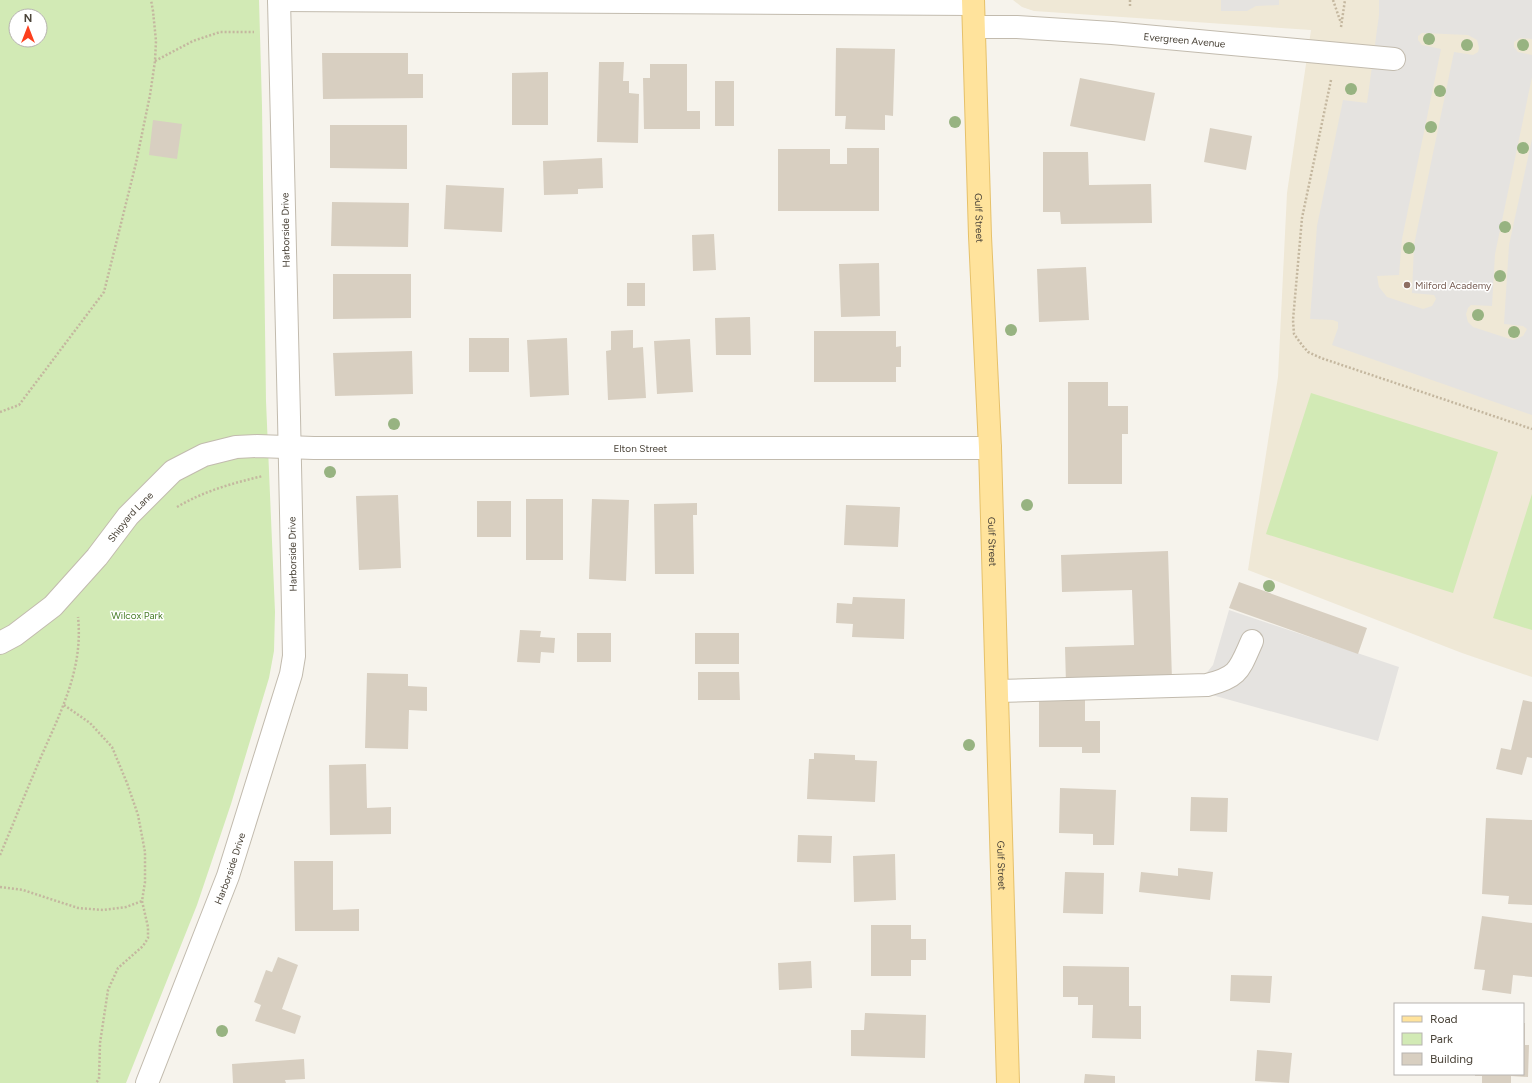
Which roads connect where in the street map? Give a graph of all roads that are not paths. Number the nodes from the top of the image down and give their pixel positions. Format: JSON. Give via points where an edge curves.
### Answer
{"nodes":[{"id":1,"x":279,"y":0,"type":"edge"},
{"id":2,"x":973,"y":2,"type":"edge"},
{"id":3,"x":974,"y":27,"type":"junction"},
{"id":4,"x":1394,"y":59,"type":"dead end"},
{"id":5,"x":290,"y":446,"type":"junction"},
{"id":6,"x":990,"y":448,"type":"junction"},
{"id":7,"x":1252,"y":641,"type":"dead end"},
{"id":8,"x":0,"y":643,"type":"edge"},
{"id":9,"x":997,"y":691,"type":"junction"},
{"id":10,"x":147,"y":1083,"type":"edge"},
{"id":11,"x":1008,"y":1083,"type":"edge"}],
"edges":[{"from":1,"to":2,"type":"street"},
{"from":1,"to":5,"type":"street","name":"Harborside Drive"},
{"from":2,"to":3,"type":"main road","name":"Gulf Street"},
{"from":3,"to":4,"type":"street","name":"Evergreen Avenue","via":[[1112,33]]},
{"from":3,"to":6,"type":"main road","name":"Gulf Street"},
{"from":5,"to":6,"type":"street","name":"Elton Street"},
{"from":5,"to":8,"type":"street","name":"Shipyard Lane","via":[[236,448],[204,455],[173,471],[128,516],[97,557],[53,606],[15,635]]},
{"from":5,"to":10,"type":"street","name":"Harborside Drive","via":[[294,656],[291,674],[228,876]]},
{"from":6,"to":9,"type":"main road","name":"Gulf Street"},
{"from":7,"to":9,"type":"street","via":[[1235,674],[1225,681],[1207,685]]},
{"from":9,"to":11,"type":"main road","name":"Gulf Street"}]}
